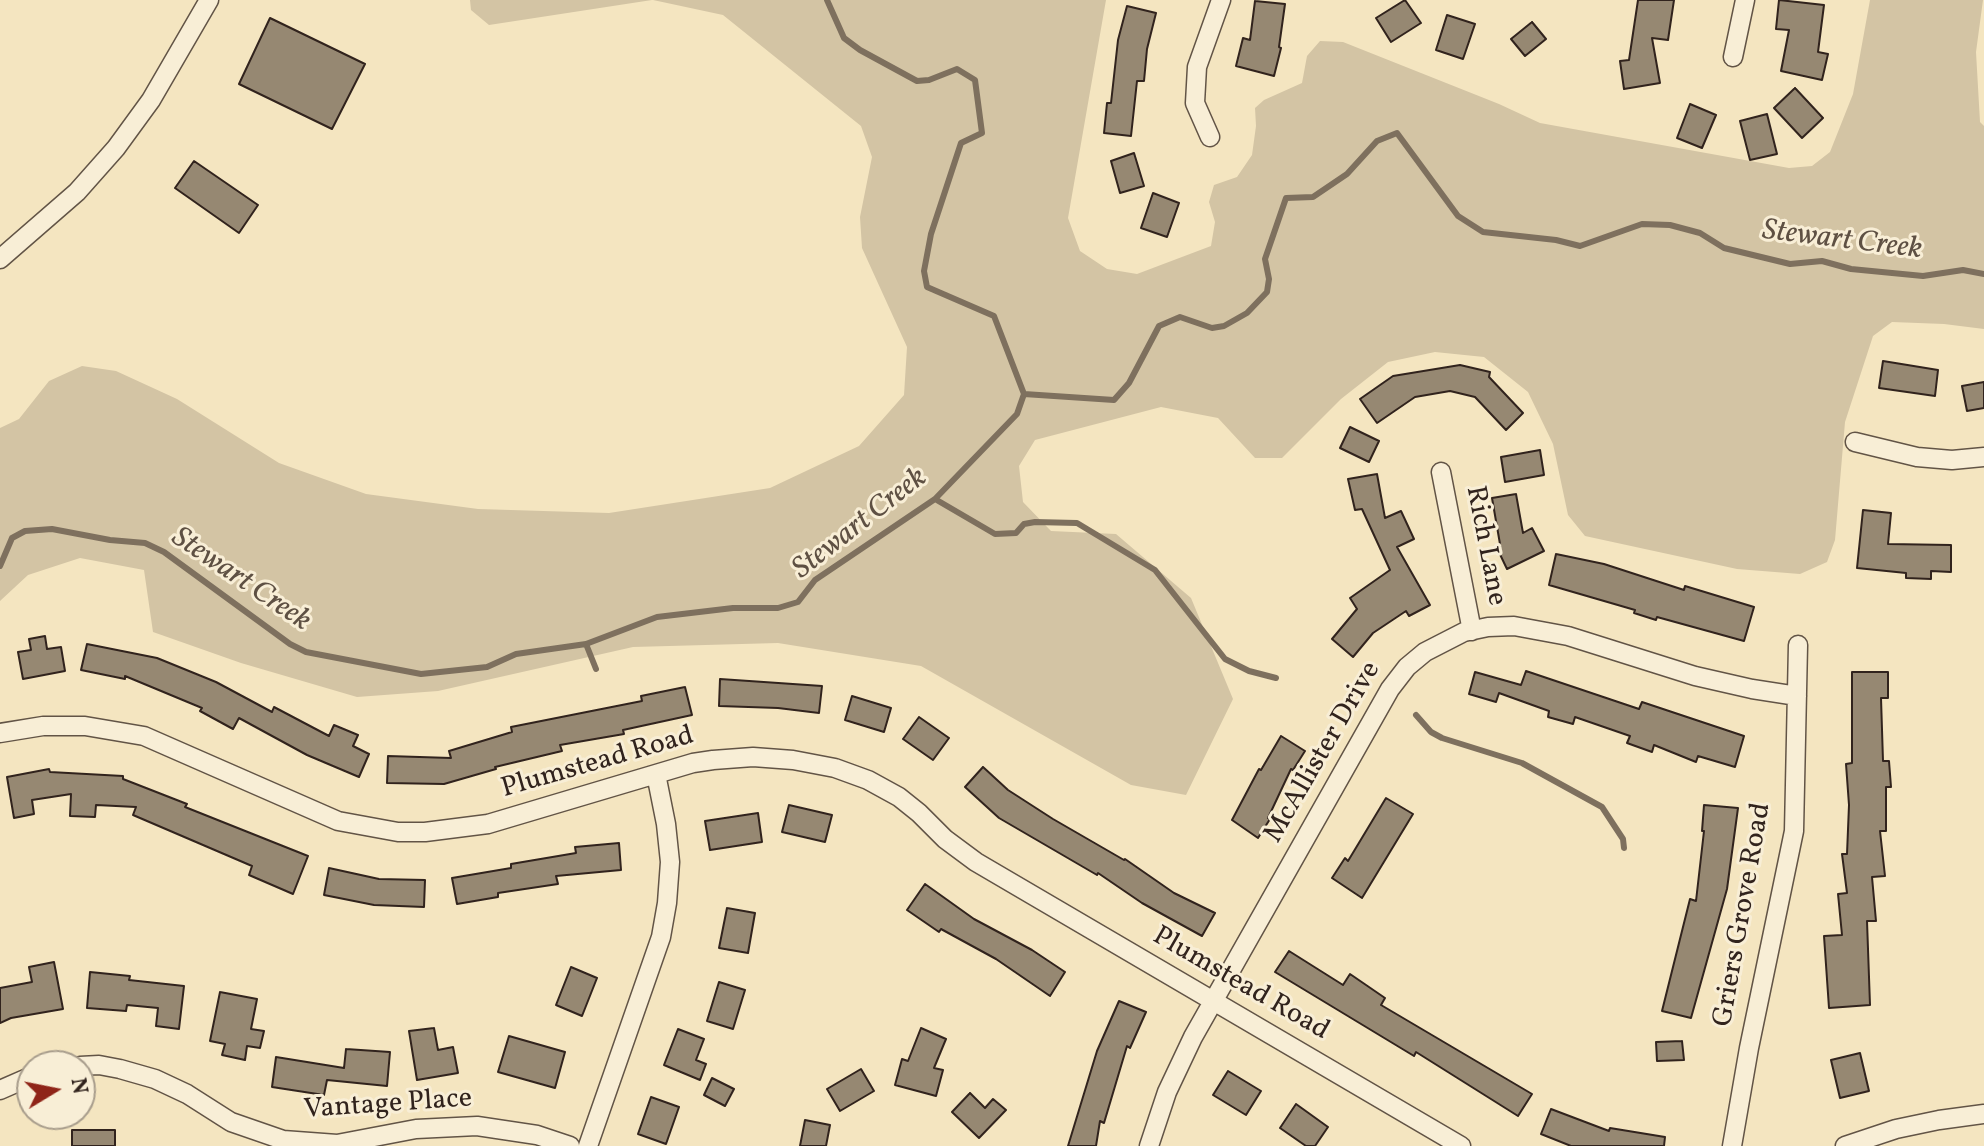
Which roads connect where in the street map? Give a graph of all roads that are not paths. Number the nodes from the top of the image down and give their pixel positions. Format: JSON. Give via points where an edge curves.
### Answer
{"nodes":[{"id":1,"x":209,"y":0,"type":"edge"},
{"id":2,"x":1221,"y":0,"type":"edge"},
{"id":3,"x":1745,"y":0,"type":"edge"},
{"id":4,"x":1733,"y":57,"type":"dead end"},
{"id":5,"x":1210,"y":137,"type":"dead end"},
{"id":6,"x":0,"y":259,"type":"edge"},
{"id":7,"x":1855,"y":442,"type":"dead end"},
{"id":8,"x":1984,"y":457,"type":"edge"},
{"id":9,"x":1441,"y":472,"type":"dead end"},
{"id":10,"x":1472,"y":631,"type":"junction"},
{"id":11,"x":1798,"y":645,"type":"dead end"},
{"id":12,"x":1797,"y":696,"type":"junction"},
{"id":13,"x":0,"y":733,"type":"edge"},
{"id":14,"x":656,"y":774,"type":"junction"},
{"id":15,"x":1213,"y":1001,"type":"junction"},
{"id":16,"x":96,"y":1067,"type":"edge"},
{"id":17,"x":1984,"y":1114,"type":"edge"},
{"id":18,"x":255,"y":1139,"type":"edge"},
{"id":19,"x":1454,"y":1144,"type":"edge"},
{"id":20,"x":570,"y":1146,"type":"edge"},
{"id":21,"x":588,"y":1146,"type":"edge"},
{"id":22,"x":1149,"y":1146,"type":"edge"},
{"id":23,"x":1732,"y":1146,"type":"edge"},
{"id":24,"x":1845,"y":1146,"type":"edge"}],
"edges":[{"from":1,"to":6,"type":"street","via":[[159,88],[116,148],[77,192]]},
{"from":2,"to":5,"type":"street","via":[[1197,67],[1195,103]]},
{"from":3,"to":4,"type":"street"},
{"from":7,"to":8,"type":"street","via":[[1917,457]]},
{"from":9,"to":10,"type":"street","name":"Rich Lane"},
{"from":10,"to":12,"type":"street","name":"McAllister Drive","via":[[1539,629],[1695,676]]},
{"from":10,"to":15,"type":"street","name":"McAllister Drive","via":[[1425,652],[1390,689]]},
{"from":11,"to":12,"type":"street","name":"Griers Grove Road"},
{"from":12,"to":23,"type":"street","name":"Griers Grove Road","via":[[1794,831]]},
{"from":13,"to":14,"type":"street","name":"Plumstead Road","via":[[43,726],[128,732],[174,747],[338,821],[398,832],[488,824]]},
{"from":14,"to":15,"type":"street","name":"Plumstead Road","via":[[753,757],[835,768],[868,780],[909,805],[976,862]]},
{"from":14,"to":21,"type":"street","via":[[670,862],[661,937]]},
{"from":15,"to":19,"type":"street","name":"Plumstead Road"},
{"from":15,"to":22,"type":"street","name":"McAllister Drive","via":[[1167,1092]]},
{"from":16,"to":18,"type":"street","name":"Vantage Place","via":[[155,1079]]},
{"from":17,"to":24,"type":"street","via":[[1896,1129]]},
{"from":18,"to":20,"type":"street","name":"Vantage Place","via":[[337,1144],[416,1129],[477,1126]]}]}
